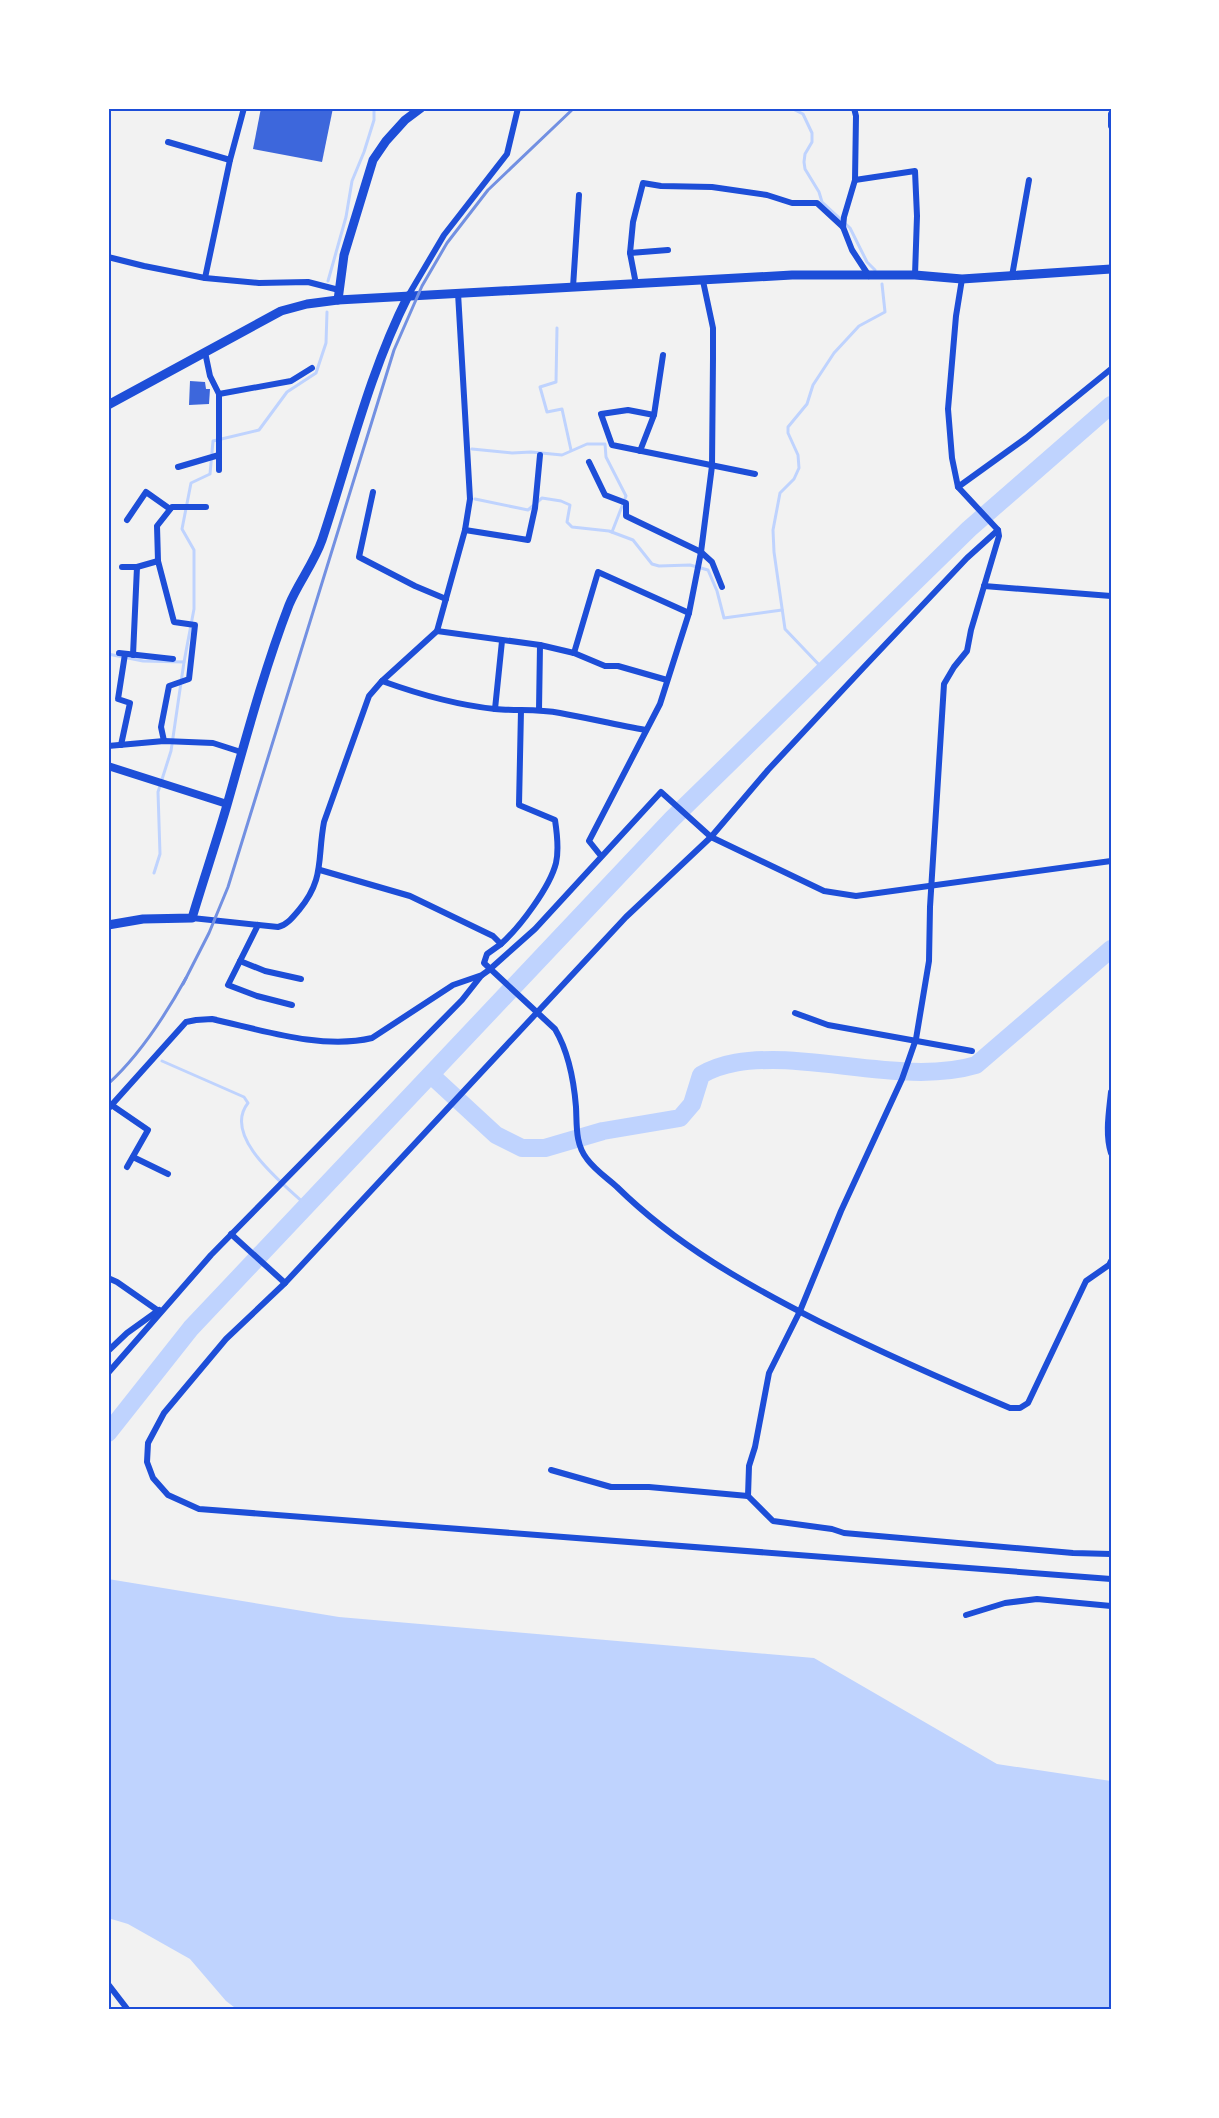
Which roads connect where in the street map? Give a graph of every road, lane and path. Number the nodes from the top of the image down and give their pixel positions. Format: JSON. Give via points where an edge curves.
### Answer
{"nodes":[{"id":1,"x":244,"y":108,"type":"edge"},
{"id":2,"x":421,"y":108,"type":"edge"},
{"id":3,"x":518,"y":108,"type":"edge"},
{"id":4,"x":854,"y":108,"type":"edge"},
{"id":5,"x":1111,"y":114,"type":"edge"},
{"id":6,"x":1111,"y":126,"type":"edge"},
{"id":7,"x":168,"y":142,"type":"dead end"},
{"id":8,"x":230,"y":160,"type":"junction"},
{"id":9,"x":855,"y":180,"type":"junction"},
{"id":10,"x":1029,"y":180,"type":"dead end"},
{"id":11,"x":579,"y":195,"type":"dead end"},
{"id":12,"x":843,"y":227,"type":"junction"},
{"id":13,"x":668,"y":250,"type":"dead end"},
{"id":14,"x":630,"y":253,"type":"junction"},
{"id":15,"x":108,"y":257,"type":"edge"},
{"id":16,"x":1111,"y":269,"type":"edge"},
{"id":17,"x":869,"y":276,"type":"junction"},
{"id":18,"x":915,"y":276,"type":"junction"},
{"id":19,"x":1012,"y":276,"type":"junction"},
{"id":20,"x":204,"y":278,"type":"junction"},
{"id":21,"x":962,"y":279,"type":"junction"},
{"id":22,"x":703,"y":280,"type":"junction"},
{"id":23,"x":636,"y":284,"type":"junction"},
{"id":24,"x":573,"y":287,"type":"junction"},
{"id":25,"x":339,"y":290,"type":"junction"},
{"id":26,"x":458,"y":293,"type":"junction"},
{"id":27,"x":408,"y":296,"type":"junction"},
{"id":28,"x":338,"y":300,"type":"junction"},
{"id":29,"x":205,"y":352,"type":"junction"},
{"id":30,"x":663,"y":355,"type":"dead end"},
{"id":31,"x":312,"y":368,"type":"dead end"},
{"id":32,"x":1111,"y":369,"type":"edge"},
{"id":33,"x":219,"y":394,"type":"junction"},
{"id":34,"x":108,"y":405,"type":"edge"},
{"id":35,"x":654,"y":415,"type":"junction"},
{"id":36,"x":640,"y":451,"type":"junction"},
{"id":37,"x":219,"y":455,"type":"junction"},
{"id":38,"x":540,"y":455,"type":"dead end"},
{"id":39,"x":589,"y":462,"type":"dead end"},
{"id":40,"x":712,"y":466,"type":"junction"},
{"id":41,"x":178,"y":468,"type":"dead end"},
{"id":42,"x":219,"y":470,"type":"dead end"},
{"id":43,"x":755,"y":474,"type":"dead end"},
{"id":44,"x":958,"y":488,"type":"junction"},
{"id":45,"x":373,"y":492,"type":"dead end"},
{"id":46,"x":206,"y":507,"type":"dead end"},
{"id":47,"x":170,"y":509,"type":"junction"},
{"id":48,"x":127,"y":520,"type":"dead end"},
{"id":49,"x":465,"y":530,"type":"junction"},
{"id":50,"x":998,"y":530,"type":"junction"},
{"id":51,"x":701,"y":552,"type":"junction"},
{"id":52,"x":158,"y":561,"type":"junction"},
{"id":53,"x":122,"y":567,"type":"dead end"},
{"id":54,"x":137,"y":567,"type":"junction"},
{"id":55,"x":984,"y":586,"type":"junction"},
{"id":56,"x":722,"y":587,"type":"dead end"},
{"id":57,"x":1111,"y":596,"type":"edge"},
{"id":58,"x":446,"y":599,"type":"junction"},
{"id":59,"x":688,"y":613,"type":"junction"},
{"id":60,"x":437,"y":632,"type":"junction"},
{"id":61,"x":502,"y":641,"type":"junction"},
{"id":62,"x":540,"y":645,"type":"junction"},
{"id":63,"x":574,"y":653,"type":"junction"},
{"id":64,"x":133,"y":655,"type":"junction"},
{"id":65,"x":173,"y":659,"type":"dead end"},
{"id":66,"x":667,"y":680,"type":"junction"},
{"id":67,"x":382,"y":681,"type":"junction"},
{"id":68,"x":495,"y":709,"type":"junction"},
{"id":69,"x":521,"y":710,"type":"junction"},
{"id":70,"x":539,"y":710,"type":"junction"},
{"id":71,"x":646,"y":730,"type":"junction"},
{"id":72,"x":164,"y":741,"type":"junction"},
{"id":73,"x":121,"y":745,"type":"junction"},
{"id":74,"x":108,"y":746,"type":"edge"},
{"id":75,"x":241,"y":752,"type":"junction"},
{"id":76,"x":108,"y":766,"type":"edge"},
{"id":77,"x":227,"y":804,"type":"junction"},
{"id":78,"x":711,"y":837,"type":"junction"},
{"id":79,"x":601,"y":856,"type":"junction"},
{"id":80,"x":108,"y":861,"type":"edge"},
{"id":81,"x":1111,"y":861,"type":"edge"},
{"id":82,"x":320,"y":870,"type":"junction"},
{"id":83,"x":933,"y":885,"type":"junction"},
{"id":84,"x":108,"y":899,"type":"edge"},
{"id":85,"x":192,"y":918,"type":"junction"},
{"id":86,"x":108,"y":925,"type":"edge"},
{"id":87,"x":258,"y":925,"type":"junction"},
{"id":88,"x":501,"y":944,"type":"junction"},
{"id":89,"x":240,"y":961,"type":"junction"},
{"id":90,"x":489,"y":970,"type":"junction"},
{"id":91,"x":482,"y":975,"type":"junction"},
{"id":92,"x":301,"y":979,"type":"dead end"},
{"id":93,"x":292,"y":1005,"type":"dead end"},
{"id":94,"x":537,"y":1013,"type":"junction"},
{"id":95,"x":795,"y":1013,"type":"dead end"},
{"id":96,"x":916,"y":1039,"type":"junction"},
{"id":97,"x":972,"y":1051,"type":"dead end"},
{"id":98,"x":1111,"y":1092,"type":"edge"},
{"id":99,"x":110,"y":1107,"type":"edge"},
{"id":100,"x":1111,"y":1153,"type":"edge"},
{"id":101,"x":133,"y":1157,"type":"junction"},
{"id":102,"x":127,"y":1167,"type":"dead end"},
{"id":103,"x":168,"y":1174,"type":"dead end"},
{"id":104,"x":231,"y":1234,"type":"junction"},
{"id":105,"x":1111,"y":1261,"type":"edge"},
{"id":106,"x":108,"y":1278,"type":"edge"},
{"id":107,"x":285,"y":1283,"type":"junction"},
{"id":108,"x":160,"y":1311,"type":"junction"},
{"id":109,"x":800,"y":1311,"type":"junction"},
{"id":110,"x":108,"y":1350,"type":"edge"},
{"id":111,"x":108,"y":1373,"type":"edge"},
{"id":112,"x":551,"y":1470,"type":"dead end"},
{"id":113,"x":748,"y":1496,"type":"junction"},
{"id":114,"x":1111,"y":1554,"type":"edge"},
{"id":115,"x":1111,"y":1579,"type":"edge"},
{"id":116,"x":1111,"y":1606,"type":"edge"},
{"id":117,"x":966,"y":1615,"type":"dead end"},
{"id":118,"x":108,"y":1984,"type":"edge"},
{"id":119,"x":128,"y":2010,"type":"edge"}],
"edges":[{"from":1,"to":8,"type":"street"},
{"from":2,"to":25,"type":"main road","via":[[405,120],[373,160],[345,255]]},
{"from":3,"to":27,"type":"street","via":[[507,154],[444,235]]},
{"from":4,"to":9,"type":"street"},
{"from":5,"to":6,"type":"street"},
{"from":7,"to":8,"type":"street"},
{"from":8,"to":20,"type":"street"},
{"from":9,"to":12,"type":"street"},
{"from":9,"to":18,"type":"street","via":[[915,171]]},
{"from":10,"to":19,"type":"street"},
{"from":11,"to":24,"type":"street"},
{"from":12,"to":14,"type":"street","via":[[817,203],[792,203],[712,187],[643,183]]},
{"from":12,"to":17,"type":"street"},
{"from":13,"to":14,"type":"street"},
{"from":14,"to":23,"type":"street"},
{"from":15,"to":20,"type":"street"},
{"from":16,"to":19,"type":"main road"},
{"from":17,"to":18,"type":"main road"},
{"from":17,"to":22,"type":"main road","via":[[792,274]]},
{"from":18,"to":21,"type":"main road"},
{"from":19,"to":21,"type":"main road"},
{"from":20,"to":25,"type":"street","via":[[308,282]]},
{"from":21,"to":44,"type":"street","via":[[948,409]]},
{"from":22,"to":23,"type":"main road"},
{"from":22,"to":40,"type":"street","via":[[713,327]]},
{"from":23,"to":24,"type":"main road"},
{"from":24,"to":26,"type":"main road"},
{"from":25,"to":28,"type":"main road"},
{"from":26,"to":27,"type":"main road"},
{"from":26,"to":49,"type":"street","via":[[470,499]]},
{"from":27,"to":28,"type":"main road"},
{"from":27,"to":75,"type":"main road","via":[[374,378],[321,544],[289,606]]},
{"from":28,"to":29,"type":"main road","via":[[281,311]]},
{"from":29,"to":33,"type":"street"},
{"from":29,"to":34,"type":"main road"},
{"from":30,"to":35,"type":"street"},
{"from":31,"to":33,"type":"street","via":[[291,381]]},
{"from":32,"to":44,"type":"street"},
{"from":33,"to":37,"type":"street"},
{"from":35,"to":36,"type":"street"},
{"from":35,"to":36,"type":"street","via":[[628,410],[601,414],[612,445]]},
{"from":36,"to":40,"type":"street"},
{"from":37,"to":41,"type":"street"},
{"from":37,"to":42,"type":"street"},
{"from":38,"to":49,"type":"street","via":[[528,540]]},
{"from":39,"to":51,"type":"street","via":[[605,495],[626,503],[626,516]]},
{"from":40,"to":43,"type":"street"},
{"from":40,"to":51,"type":"street"},
{"from":44,"to":50,"type":"street"},
{"from":45,"to":58,"type":"street","via":[[358,557]]},
{"from":46,"to":47,"type":"street"},
{"from":47,"to":48,"type":"street","via":[[146,492]]},
{"from":47,"to":52,"type":"street","via":[[157,525]]},
{"from":49,"to":58,"type":"street"},
{"from":50,"to":55,"type":"street"},
{"from":50,"to":78,"type":"street","via":[[864,667]]},
{"from":51,"to":56,"type":"street","via":[[712,562]]},
{"from":51,"to":59,"type":"street"},
{"from":52,"to":54,"type":"street"},
{"from":52,"to":72,"type":"street","via":[[174,622],[195,625],[189,679],[169,686],[161,727]]},
{"from":53,"to":54,"type":"street"},
{"from":54,"to":64,"type":"street"},
{"from":55,"to":57,"type":"street"},
{"from":55,"to":83,"type":"street","via":[[967,651],[944,684]]},
{"from":58,"to":60,"type":"street"},
{"from":59,"to":63,"type":"street","via":[[598,572]]},
{"from":59,"to":66,"type":"street"},
{"from":60,"to":61,"type":"street"},
{"from":60,"to":67,"type":"street"},
{"from":61,"to":62,"type":"street"},
{"from":61,"to":68,"type":"street"},
{"from":62,"to":63,"type":"street"},
{"from":62,"to":70,"type":"street"},
{"from":63,"to":66,"type":"street","via":[[605,666]]},
{"from":64,"to":65,"type":"street"},
{"from":64,"to":73,"type":"street","via":[[122,654],[118,699],[130,703]]},
{"from":66,"to":71,"type":"street"},
{"from":67,"to":68,"type":"street","via":[[413,692]]},
{"from":67,"to":82,"type":"street","via":[[364,708],[324,822]]},
{"from":68,"to":69,"type":"street"},
{"from":69,"to":70,"type":"street"},
{"from":69,"to":88,"type":"street","via":[[519,805],[555,820],[556,863],[534,905]]},
{"from":70,"to":71,"type":"street"},
{"from":71,"to":79,"type":"street","via":[[590,841]]},
{"from":72,"to":73,"type":"street"},
{"from":72,"to":75,"type":"street","via":[[213,743]]},
{"from":73,"to":74,"type":"street"},
{"from":75,"to":77,"type":"main road"},
{"from":76,"to":77,"type":"street"},
{"from":77,"to":85,"type":"main road"},
{"from":78,"to":79,"type":"street","via":[[661,792]]},
{"from":78,"to":83,"type":"street","via":[[824,891],[856,896]]},
{"from":78,"to":94,"type":"street","via":[[626,917]]},
{"from":79,"to":90,"type":"street","via":[[535,929]]},
{"from":80,"to":84,"type":"street"},
{"from":81,"to":83,"type":"street"},
{"from":82,"to":87,"type":"street","via":[[308,900],[289,921],[278,927]]},
{"from":82,"to":88,"type":"street","via":[[410,896],[493,936]]},
{"from":83,"to":96,"type":"street","via":[[929,962]]},
{"from":85,"to":86,"type":"main road","via":[[143,919]]},
{"from":85,"to":87,"type":"street"},
{"from":87,"to":89,"type":"street"},
{"from":88,"to":90,"type":"street","via":[[487,954],[484,963]]},
{"from":89,"to":92,"type":"street"},
{"from":89,"to":93,"type":"street","via":[[228,985]]},
{"from":90,"to":91,"type":"street"},
{"from":90,"to":94,"type":"street","via":[[497,973]]},
{"from":91,"to":99,"type":"street","via":[[453,985],[372,1038],[357,1041],[311,1040],[212,1019],[186,1022]]},
{"from":91,"to":104,"type":"street","via":[[462,1000]]},
{"from":94,"to":107,"type":"street"},
{"from":94,"to":109,"type":"street","via":[[562,1041],[580,1146],[587,1159],[641,1211],[688,1246],[757,1290]]},
{"from":95,"to":96,"type":"street","via":[[828,1024]]},
{"from":96,"to":97,"type":"street"},
{"from":96,"to":109,"type":"street"},
{"from":98,"to":100,"type":"street"},
{"from":99,"to":101,"type":"street","via":[[148,1130]]},
{"from":101,"to":102,"type":"street"},
{"from":101,"to":103,"type":"street"},
{"from":104,"to":107,"type":"street"},
{"from":104,"to":108,"type":"street"},
{"from":105,"to":109,"type":"street","via":[[1086,1281],[1028,1403],[1020,1408],[1010,1408],[947,1382]]},
{"from":106,"to":108,"type":"street"},
{"from":107,"to":115,"type":"street","via":[[226,1340],[154,1429],[147,1462],[153,1478],[168,1495],[199,1509]]},
{"from":108,"to":110,"type":"street"},
{"from":108,"to":111,"type":"street"},
{"from":109,"to":113,"type":"street","via":[[769,1373],[749,1466]]},
{"from":112,"to":113,"type":"street","via":[[611,1487]]},
{"from":113,"to":114,"type":"street","via":[[773,1521],[791,1525],[844,1533]]},
{"from":116,"to":117,"type":"street","via":[[1037,1599],[1005,1603]]},
{"from":118,"to":119,"type":"street"}]}
